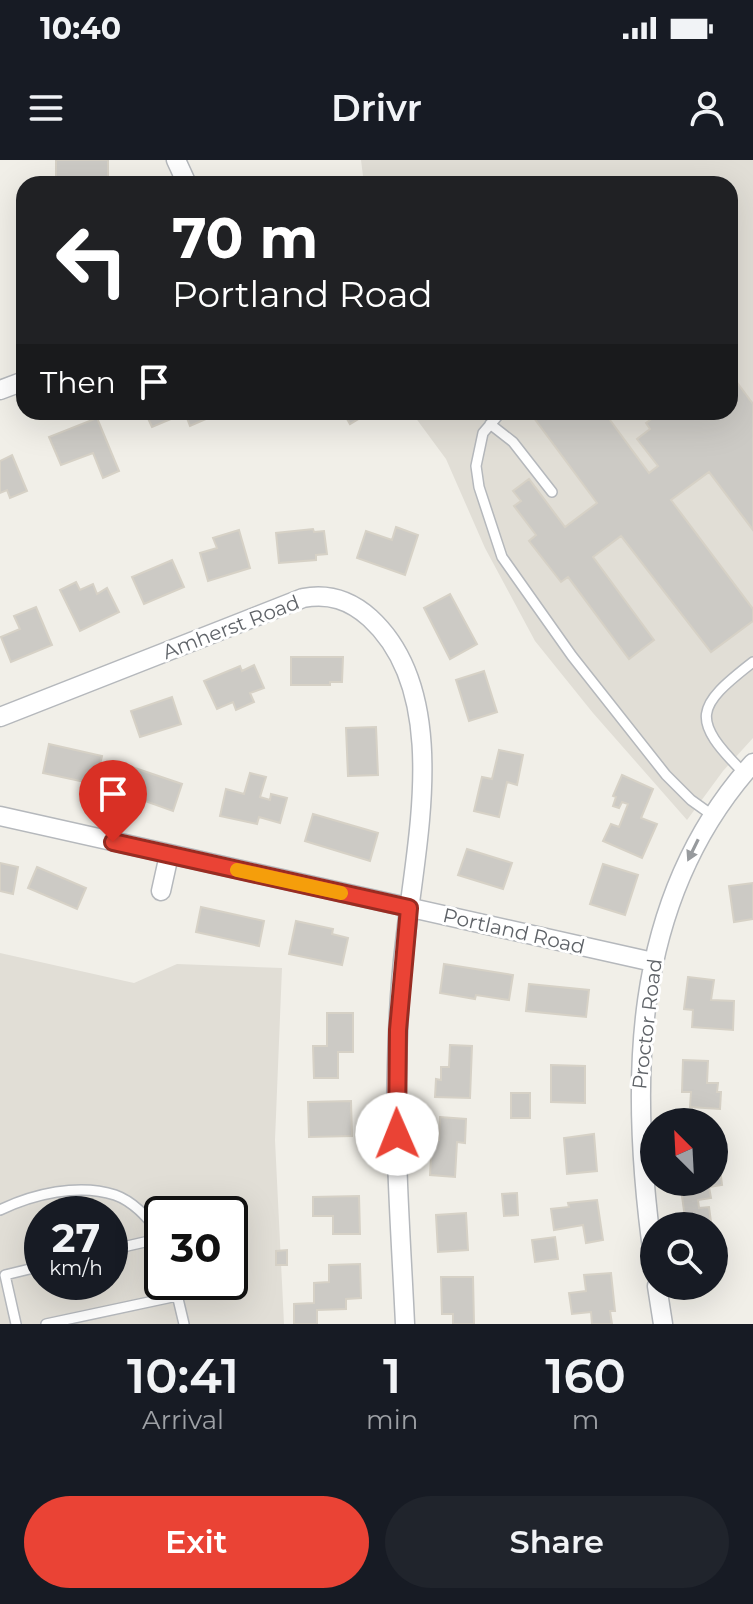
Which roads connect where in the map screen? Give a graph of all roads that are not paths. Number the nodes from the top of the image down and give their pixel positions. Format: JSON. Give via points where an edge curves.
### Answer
{"nodes":[{"id":1,"x":494,"y":420,"type":"edge"},
{"id":2,"x":490,"y":424,"type":"junction"},
{"id":3,"x":552,"y":492,"type":"dead end"},
{"id":4,"x":753,"y":662,"type":"edge"},
{"id":5,"x":0,"y":717,"type":"edge"},
{"id":6,"x":749,"y":768,"type":"edge"},
{"id":7,"x":712,"y":815,"type":"junction"},
{"id":8,"x":0,"y":816,"type":"edge"},
{"id":9,"x":169,"y":855,"type":"junction"},
{"id":10,"x":161,"y":891,"type":"dead end"},
{"id":11,"x":409,"y":908,"type":"junction"},
{"id":12,"x":653,"y":962,"type":"junction"},
{"id":13,"x":0,"y":1210,"type":"edge"},
{"id":14,"x":647,"y":1212,"type":"edge"},
{"id":15,"x":144,"y":1216,"type":"edge"},
{"id":16,"x":24,"y":1270,"type":"edge"},
{"id":17,"x":158,"y":1300,"type":"edge"},
{"id":18,"x":178,"y":1300,"type":"edge"},
{"id":19,"x":659,"y":1300,"type":"edge"},
{"id":20,"x":16,"y":1324,"type":"edge"},
{"id":21,"x":46,"y":1324,"type":"edge"},
{"id":22,"x":184,"y":1324,"type":"edge"},
{"id":23,"x":405,"y":1324,"type":"edge"},
{"id":24,"x":663,"y":1324,"type":"edge"}],
"edges":[{"from":1,"to":2,"type":"lane"},
{"from":2,"to":3,"type":"lane","via":[[513,442]]},
{"from":2,"to":7,"type":"lane","via":[[480,443],[477,477],[502,557],[666,775]]},
{"from":4,"to":6,"type":"lane","via":[[713,696],[706,715],[716,744]]},
{"from":5,"to":11,"type":"street","name":"Amherst Road","via":[[289,602],[317,596],[341,599],[376,624],[394,650],[419,720],[423,784]]},
{"from":6,"to":7,"type":"street","name":"Proctor Road"},
{"from":7,"to":12,"type":"street","name":"Proctor Road","one_way":true,"via":[[671,900]]},
{"from":8,"to":9,"type":"street","name":"Portland Road"},
{"from":9,"to":10,"type":"street"},
{"from":9,"to":11,"type":"street","name":"Portland Road"},
{"from":11,"to":12,"type":"street","name":"Portland Road"},
{"from":11,"to":23,"type":"street","name":"Amherst Road","via":[[396,1097]]},
{"from":12,"to":14,"type":"street","name":"Proctor Road","via":[[639,1098]]},
{"from":13,"to":15,"type":"lane","via":[[43,1195],[81,1190],[116,1196]]},
{"from":16,"to":20,"type":"lane","via":[[5,1275]]},
{"from":17,"to":21,"type":"lane"},
{"from":18,"to":22,"type":"lane"},
{"from":19,"to":24,"type":"street"}]}
